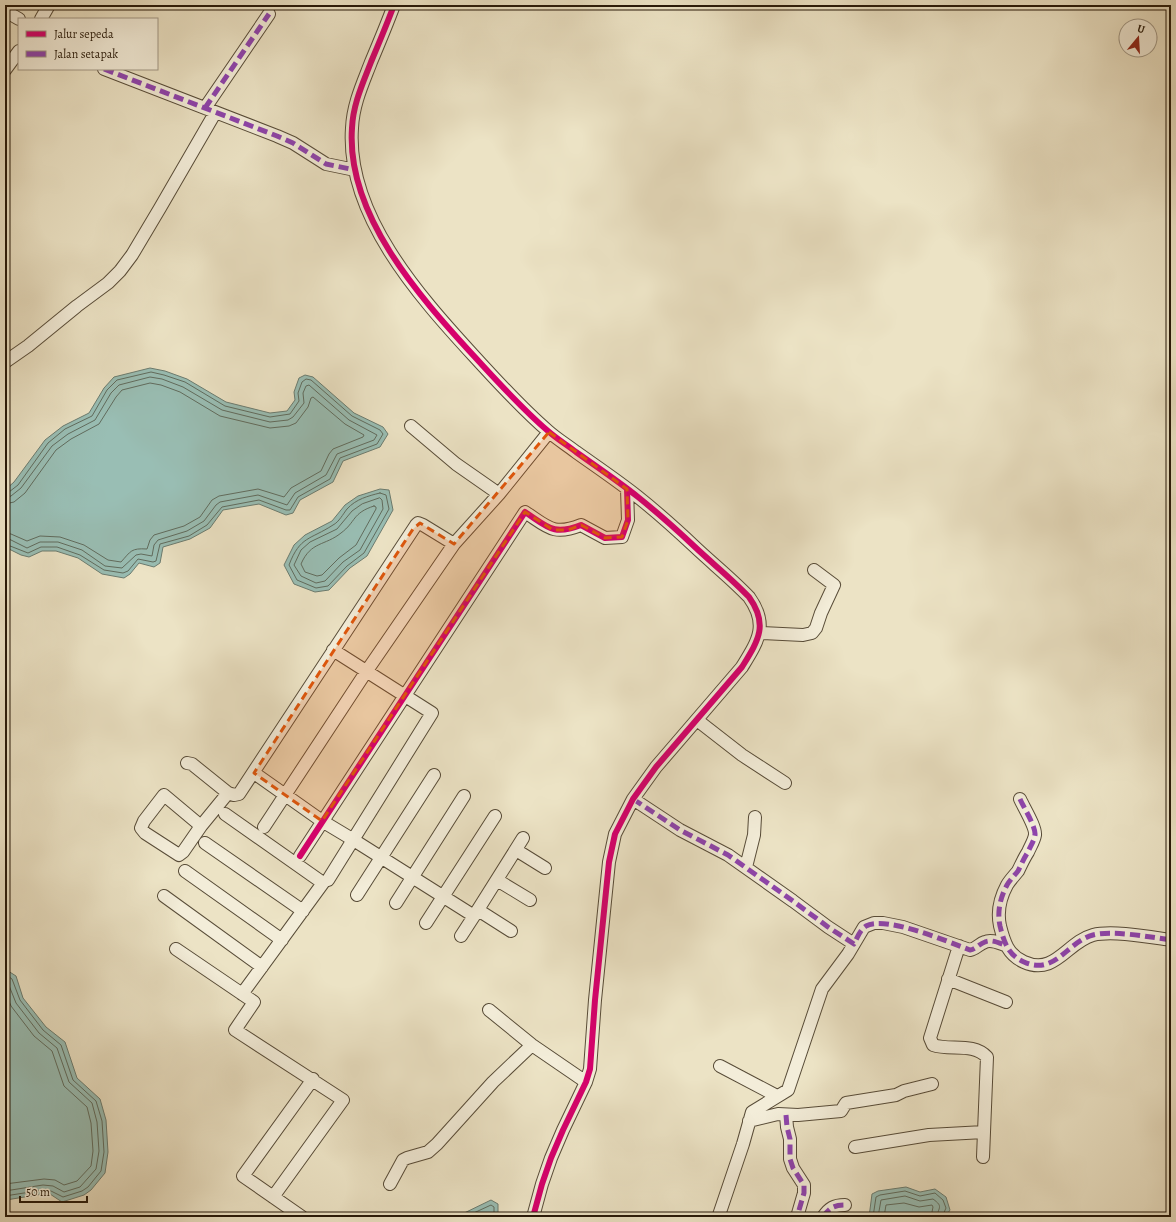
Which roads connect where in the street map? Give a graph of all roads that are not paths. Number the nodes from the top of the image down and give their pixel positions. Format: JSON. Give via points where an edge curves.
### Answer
{"nodes":[{"id":1,"x":49,"y":5,"type":"edge"},
{"id":2,"x":394,"y":5,"type":"edge"},
{"id":3,"x":5,"y":11,"type":"edge"},
{"id":4,"x":269,"y":14,"type":"dead end"},
{"id":5,"x":18,"y":18,"type":"edge"},
{"id":6,"x":42,"y":18,"type":"edge"},
{"id":7,"x":18,"y":52,"type":"edge"},
{"id":8,"x":5,"y":70,"type":"edge"},
{"id":9,"x":107,"y":70,"type":"edge"},
{"id":10,"x":210,"y":110,"type":"junction"},
{"id":11,"x":355,"y":170,"type":"junction"},
{"id":12,"x":5,"y":362,"type":"edge"},
{"id":13,"x":411,"y":426,"type":"dead end"},
{"id":14,"x":549,"y":432,"type":"junction"},
{"id":15,"x":627,"y":489,"type":"junction"},
{"id":16,"x":499,"y":494,"type":"junction"},
{"id":17,"x":454,"y":544,"type":"junction"},
{"id":18,"x":814,"y":570,"type":"dead end"},
{"id":19,"x":760,"y":633,"type":"junction"},
{"id":20,"x":333,"y":650,"type":"junction"},
{"id":21,"x":366,"y":672,"type":"junction"},
{"id":22,"x":405,"y":696,"type":"junction"},
{"id":23,"x":696,"y":720,"type":"junction"},
{"id":24,"x":187,"y":763,"type":"dead end"},
{"id":25,"x":254,"y":772,"type":"junction"},
{"id":26,"x":434,"y":775,"type":"dead end"},
{"id":27,"x":785,"y":782,"type":"dead end"},
{"id":28,"x":228,"y":793,"type":"junction"},
{"id":29,"x":286,"y":795,"type":"junction"},
{"id":30,"x":464,"y":796,"type":"dead end"},
{"id":31,"x":633,"y":799,"type":"junction"},
{"id":32,"x":1020,"y":799,"type":"dead end"},
{"id":33,"x":225,"y":814,"type":"dead end"},
{"id":34,"x":495,"y":816,"type":"dead end"},
{"id":35,"x":754,"y":817,"type":"dead end"},
{"id":36,"x":322,"y":821,"type":"junction"},
{"id":37,"x":201,"y":826,"type":"junction"},
{"id":38,"x":264,"y":827,"type":"dead end"},
{"id":39,"x":523,"y":838,"type":"dead end"},
{"id":40,"x":352,"y":839,"type":"junction"},
{"id":41,"x":205,"y":843,"type":"dead end"},
{"id":42,"x":516,"y":850,"type":"junction"},
{"id":43,"x":300,"y":856,"type":"dead end"},
{"id":44,"x":382,"y":857,"type":"junction"},
{"id":45,"x":746,"y":867,"type":"junction"},
{"id":46,"x":545,"y":868,"type":"dead end"},
{"id":47,"x":185,"y":871,"type":"dead end"},
{"id":48,"x":412,"y":877,"type":"junction"},
{"id":49,"x":328,"y":880,"type":"dead end"},
{"id":50,"x":497,"y":880,"type":"junction"},
{"id":51,"x":357,"y":895,"type":"dead end"},
{"id":52,"x":164,"y":896,"type":"dead end"},
{"id":53,"x":443,"y":896,"type":"junction"},
{"id":54,"x":530,"y":900,"type":"dead end"},
{"id":55,"x":396,"y":903,"type":"dead end"},
{"id":56,"x":303,"y":911,"type":"junction"},
{"id":57,"x":476,"y":913,"type":"junction"},
{"id":58,"x":426,"y":923,"type":"dead end"},
{"id":59,"x":511,"y":931,"type":"dead end"},
{"id":60,"x":461,"y":936,"type":"dead end"},
{"id":61,"x":282,"y":940,"type":"junction"},
{"id":62,"x":1171,"y":940,"type":"edge"},
{"id":63,"x":854,"y":944,"type":"junction"},
{"id":64,"x":1005,"y":945,"type":"junction"},
{"id":65,"x":959,"y":946,"type":"junction"},
{"id":66,"x":176,"y":949,"type":"dead end"},
{"id":67,"x":262,"y":967,"type":"junction"},
{"id":68,"x":948,"y":979,"type":"junction"},
{"id":69,"x":242,"y":994,"type":"junction"},
{"id":70,"x":1006,"y":1002,"type":"dead end"},
{"id":71,"x":489,"y":1010,"type":"dead end"},
{"id":72,"x":532,"y":1045,"type":"junction"},
{"id":73,"x":720,"y":1066,"type":"dead end"},
{"id":74,"x":313,"y":1079,"type":"junction"},
{"id":75,"x":586,"y":1082,"type":"junction"},
{"id":76,"x":932,"y":1084,"type":"dead end"},
{"id":77,"x":778,"y":1096,"type":"junction"},
{"id":78,"x":786,"y":1115,"type":"junction"},
{"id":79,"x":749,"y":1120,"type":"junction"},
{"id":80,"x":984,"y":1132,"type":"junction"},
{"id":81,"x":855,"y":1147,"type":"dead end"},
{"id":82,"x":983,"y":1157,"type":"dead end"},
{"id":83,"x":390,"y":1184,"type":"dead end"},
{"id":84,"x":273,"y":1196,"type":"junction"},
{"id":85,"x":845,"y":1205,"type":"dead end"},
{"id":86,"x":302,"y":1217,"type":"edge"},
{"id":87,"x":533,"y":1217,"type":"edge"},
{"id":88,"x":717,"y":1217,"type":"edge"},
{"id":89,"x":797,"y":1217,"type":"edge"},
{"id":90,"x":823,"y":1217,"type":"edge"}],
"edges":[{"from":1,"to":6,"type":"street"},
{"from":2,"to":11,"type":"street","via":[[353,114],[351,144]]},
{"from":3,"to":5,"type":"street"},
{"from":4,"to":10,"type":"street"},
{"from":7,"to":8,"type":"street"},
{"from":9,"to":10,"type":"street"},
{"from":10,"to":11,"type":"street","via":[[286,140],[326,164]]},
{"from":10,"to":12,"type":"street","via":[[156,215],[120,271]]},
{"from":11,"to":14,"type":"street","via":[[373,222],[402,271],[505,390]]},
{"from":13,"to":16,"type":"street","via":[[456,464]]},
{"from":14,"to":15,"type":"street"},
{"from":14,"to":16,"type":"street"},
{"from":15,"to":19,"type":"street","via":[[666,520],[749,597],[758,612]]},
{"from":15,"to":22,"type":"street","via":[[628,520],[622,537],[605,538],[581,525],[568,530],[553,530],[526,512]]},
{"from":16,"to":17,"type":"street"},
{"from":17,"to":20,"type":"street","via":[[418,523]]},
{"from":17,"to":21,"type":"street"},
{"from":18,"to":19,"type":"street","via":[[834,585],[814,631],[802,635]]},
{"from":19,"to":23,"type":"street","via":[[742,667]]},
{"from":20,"to":21,"type":"street"},
{"from":20,"to":25,"type":"street"},
{"from":21,"to":22,"type":"street"},
{"from":21,"to":29,"type":"street"},
{"from":22,"to":36,"type":"street"},
{"from":22,"to":40,"type":"street","via":[[432,712]]},
{"from":23,"to":27,"type":"street","via":[[742,755]]},
{"from":23,"to":31,"type":"street"},
{"from":24,"to":28,"type":"street","via":[[192,764]]},
{"from":25,"to":28,"type":"street","via":[[238,794],[234,796]]},
{"from":25,"to":29,"type":"street"},
{"from":26,"to":44,"type":"street"},
{"from":28,"to":37,"type":"street"},
{"from":29,"to":36,"type":"street"},
{"from":29,"to":38,"type":"street"},
{"from":30,"to":48,"type":"street"},
{"from":31,"to":45,"type":"street","via":[[680,830]]},
{"from":31,"to":75,"type":"street","via":[[611,847],[591,1063]]},
{"from":32,"to":64,"type":"street","via":[[1035,835],[1001,899],[998,914]]},
{"from":33,"to":56,"type":"street","via":[[323,883]]},
{"from":34,"to":53,"type":"street"},
{"from":35,"to":45,"type":"street","via":[[754,834]]},
{"from":36,"to":40,"type":"street"},
{"from":36,"to":43,"type":"street"},
{"from":37,"to":37,"type":"street","via":[[164,795],[141,828],[145,834],[179,855]]},
{"from":39,"to":42,"type":"street"},
{"from":40,"to":44,"type":"street"},
{"from":40,"to":49,"type":"street"},
{"from":41,"to":56,"type":"street"},
{"from":42,"to":46,"type":"street"},
{"from":42,"to":50,"type":"street"},
{"from":44,"to":48,"type":"street"},
{"from":44,"to":51,"type":"street"},
{"from":45,"to":63,"type":"street"},
{"from":47,"to":61,"type":"street"},
{"from":48,"to":53,"type":"street"},
{"from":48,"to":55,"type":"street"},
{"from":50,"to":54,"type":"street"},
{"from":50,"to":57,"type":"street"},
{"from":52,"to":67,"type":"street"},
{"from":53,"to":57,"type":"street"},
{"from":53,"to":58,"type":"street"},
{"from":56,"to":61,"type":"street"},
{"from":57,"to":59,"type":"street"},
{"from":57,"to":60,"type":"street"},
{"from":61,"to":67,"type":"street"},
{"from":62,"to":64,"type":"street","via":[[1135,935],[1092,935],[1050,963],[1038,966],[1018,960]]},
{"from":63,"to":65,"type":"street","via":[[864,927],[883,923],[904,927]]},
{"from":63,"to":77,"type":"street","via":[[822,989],[788,1090]]},
{"from":64,"to":65,"type":"street","via":[[990,941],[970,950]]},
{"from":65,"to":68,"type":"street"},
{"from":66,"to":69,"type":"street"},
{"from":67,"to":69,"type":"street"},
{"from":68,"to":70,"type":"street"},
{"from":68,"to":80,"type":"street","via":[[930,1042],[937,1046],[968,1048],[987,1057]]},
{"from":69,"to":74,"type":"street","via":[[254,1002],[235,1030]]},
{"from":71,"to":72,"type":"street"},
{"from":72,"to":75,"type":"street"},
{"from":72,"to":83,"type":"street","via":[[493,1082],[437,1144],[428,1152],[403,1160]]},
{"from":73,"to":77,"type":"street"},
{"from":74,"to":84,"type":"street","via":[[343,1100]]},
{"from":74,"to":84,"type":"street","via":[[243,1176]]},
{"from":75,"to":87,"type":"street","via":[[551,1158]]},
{"from":76,"to":78,"type":"street","via":[[904,1090],[896,1095],[846,1103],[841,1112]]},
{"from":77,"to":79,"type":"street","via":[[752,1112]]},
{"from":78,"to":79,"type":"street","via":[[778,1114]]},
{"from":78,"to":89,"type":"street","via":[[790,1159],[804,1185]]},
{"from":79,"to":88,"type":"street"},
{"from":80,"to":81,"type":"street","via":[[929,1135]]},
{"from":80,"to":82,"type":"street"},
{"from":84,"to":86,"type":"street"},
{"from":85,"to":90,"type":"street","via":[[836,1205]]}]}
